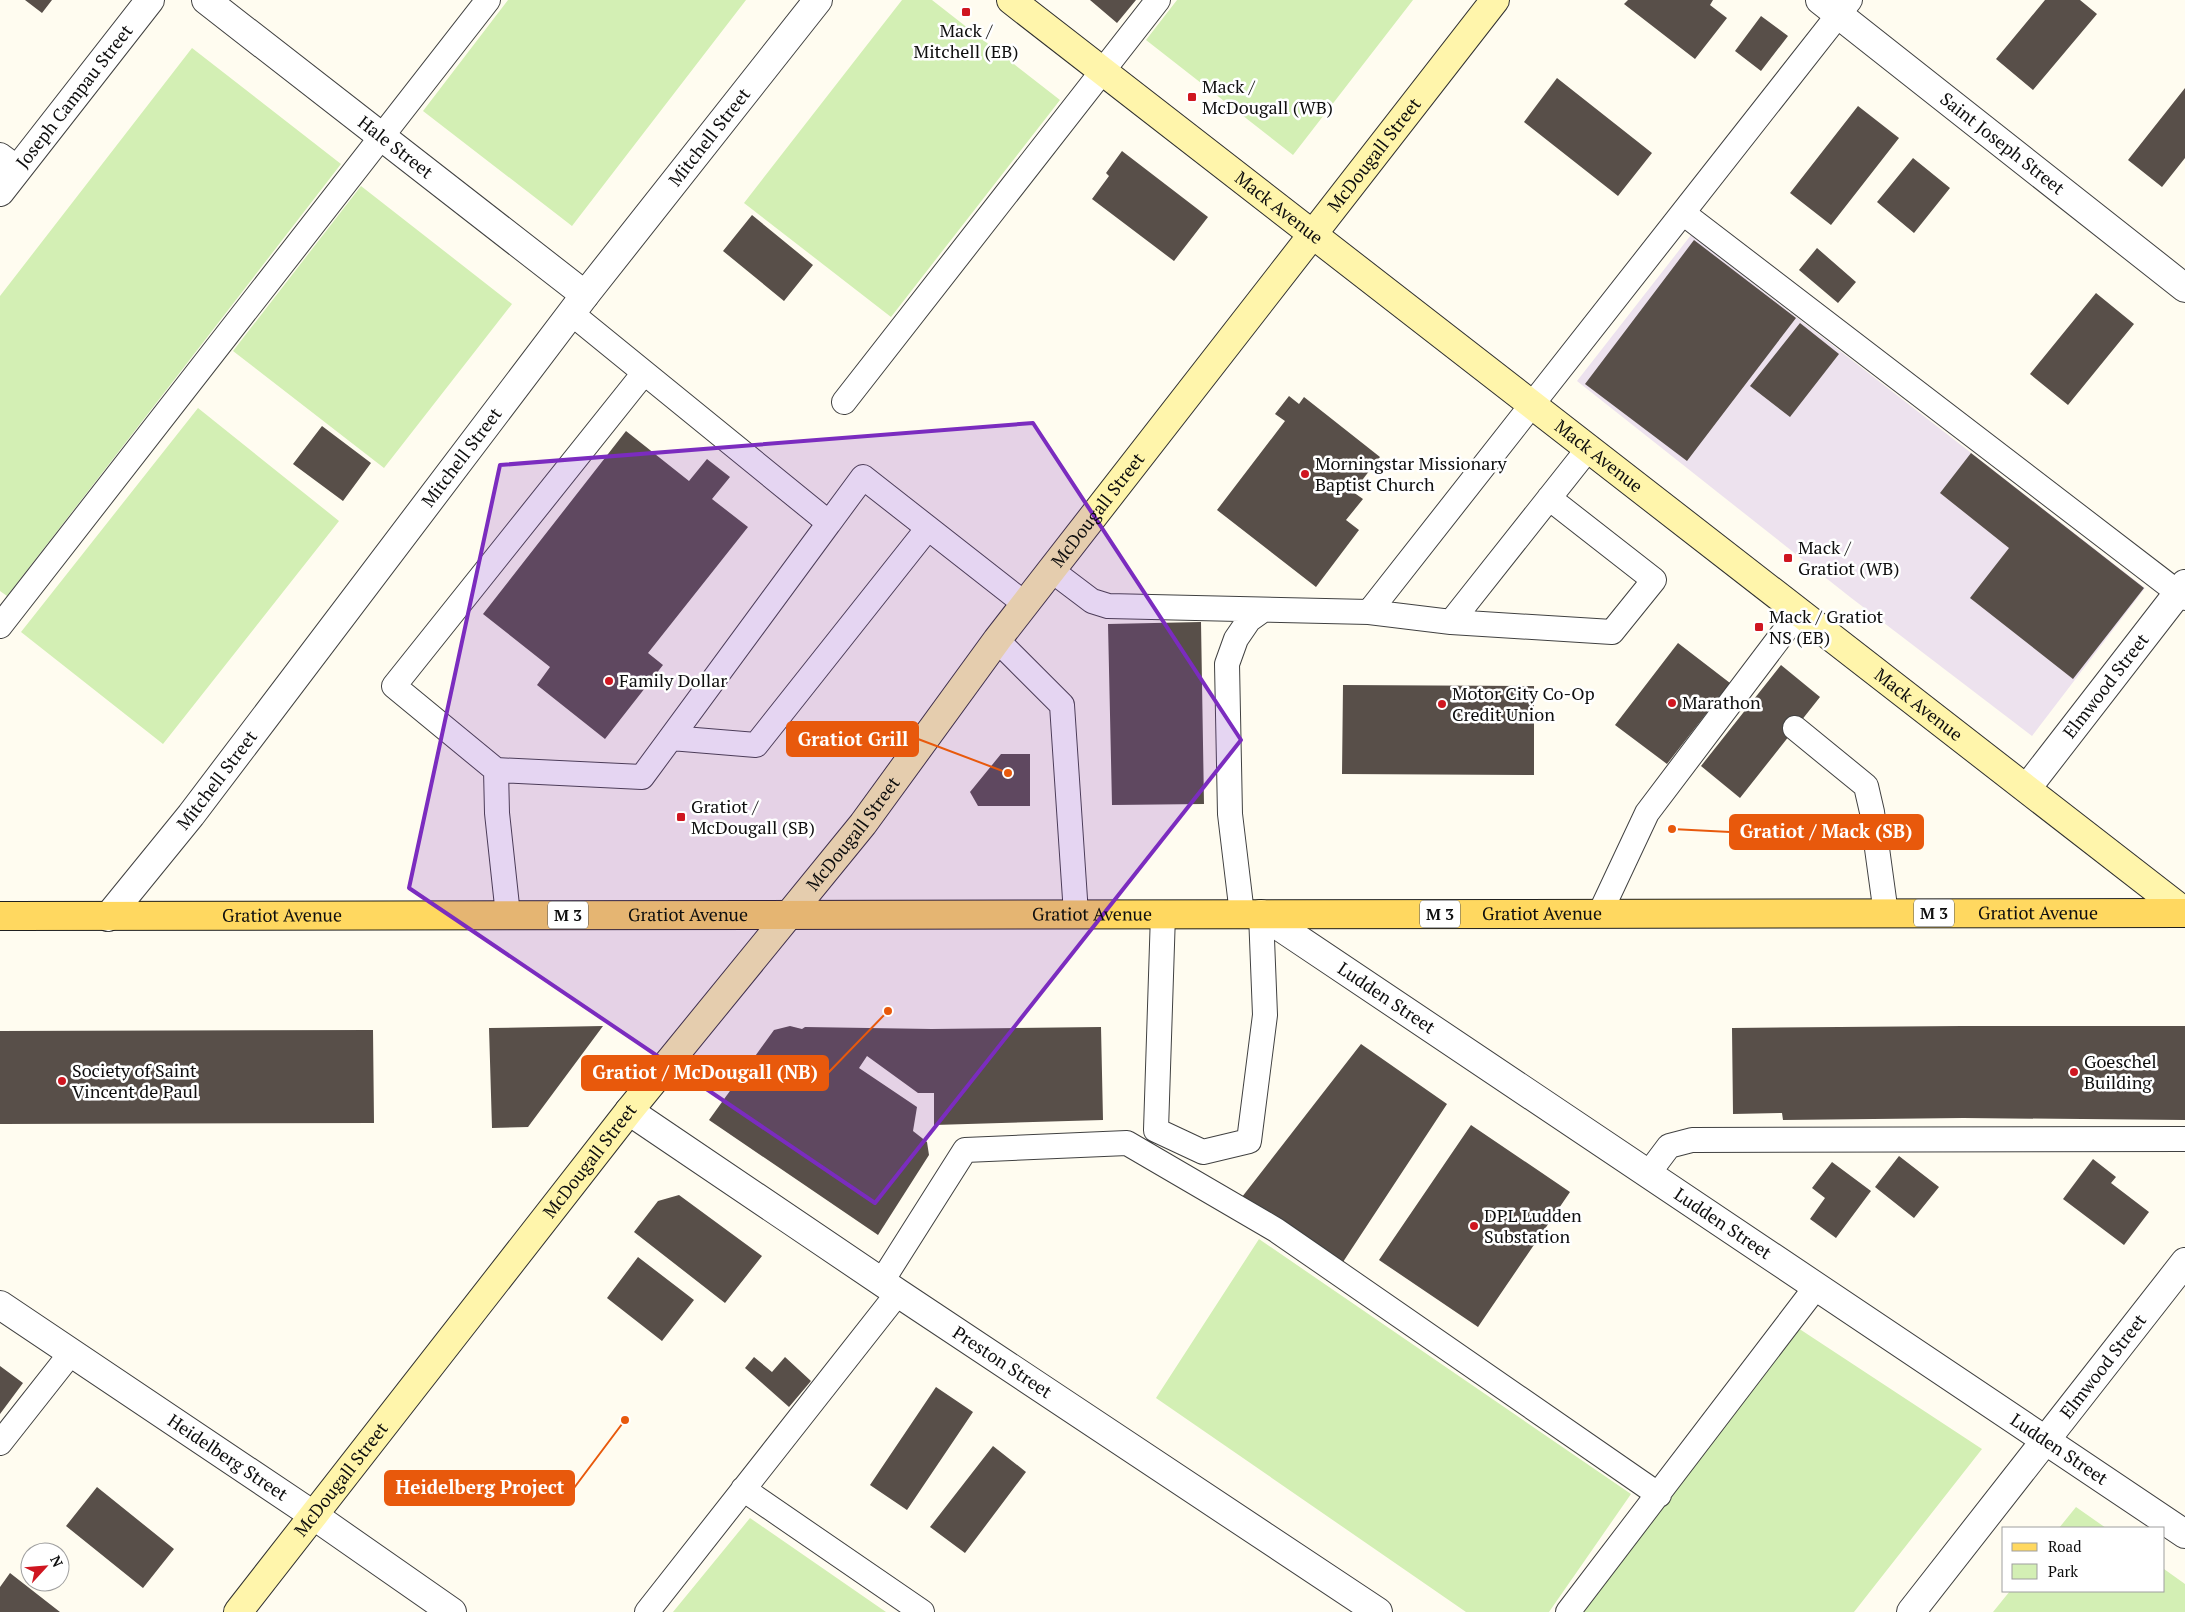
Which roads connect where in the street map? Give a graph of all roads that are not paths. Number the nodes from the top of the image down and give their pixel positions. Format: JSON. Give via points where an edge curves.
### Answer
{"nodes":[{"id":1,"x":150,"y":0,"type":"edge"},
{"id":2,"x":206,"y":0,"type":"edge"},
{"id":3,"x":488,"y":0,"type":"edge"},
{"id":4,"x":818,"y":0,"type":"edge"},
{"id":5,"x":1011,"y":0,"type":"edge"},
{"id":6,"x":1158,"y":0,"type":"edge"},
{"id":7,"x":1495,"y":0,"type":"edge"},
{"id":8,"x":1836,"y":5,"type":"edge"},
{"id":9,"x":1101,"y":71,"type":"junction"},
{"id":10,"x":382,"y":137,"type":"junction"},
{"id":11,"x":9,"y":162,"type":"edge"},
{"id":12,"x":0,"y":192,"type":"edge"},
{"id":13,"x":1683,"y":212,"type":"junction"},
{"id":14,"x":1312,"y":235,"type":"junction"},
{"id":15,"x":2185,"y":288,"type":"edge"},
{"id":16,"x":578,"y":304,"type":"junction"},
{"id":17,"x":644,"y":373,"type":"junction"},
{"id":18,"x":844,"y":402,"type":"dead end"},
{"id":19,"x":1532,"y":405,"type":"junction"},
{"id":20,"x":1588,"y":448,"type":"junction"},
{"id":21,"x":1549,"y":498,"type":"junction"},
{"id":22,"x":828,"y":523,"type":"junction"},
{"id":23,"x":928,"y":528,"type":"junction"},
{"id":24,"x":1051,"y":570,"type":"junction"},
{"id":25,"x":2183,"y":592,"type":"edge"},
{"id":26,"x":1025,"y":604,"type":"junction"},
{"id":27,"x":1263,"y":610,"type":"junction"},
{"id":28,"x":1369,"y":612,"type":"junction"},
{"id":29,"x":1799,"y":612,"type":"junction"},
{"id":30,"x":1451,"y":622,"type":"junction"},
{"id":31,"x":0,"y":626,"type":"edge"},
{"id":32,"x":997,"y":640,"type":"junction"},
{"id":33,"x":1795,"y":728,"type":"dead end"},
{"id":34,"x":671,"y":738,"type":"junction"},
{"id":35,"x":496,"y":770,"type":"junction"},
{"id":36,"x":2027,"y":788,"type":"junction"},
{"id":37,"x":2185,"y":912,"type":"edge"},
{"id":38,"x":1600,"y":913,"type":"junction"},
{"id":39,"x":1076,"y":914,"type":"junction"},
{"id":40,"x":1163,"y":914,"type":"junction"},
{"id":41,"x":1251,"y":914,"type":"junction"},
{"id":42,"x":1886,"y":914,"type":"junction"},
{"id":43,"x":508,"y":915,"type":"junction"},
{"id":44,"x":0,"y":916,"type":"edge"},
{"id":45,"x":789,"y":916,"type":"junction"},
{"id":46,"x":108,"y":917,"type":"junction"},
{"id":47,"x":629,"y":1111,"type":"junction"},
{"id":48,"x":2185,"y":1138,"type":"edge"},
{"id":49,"x":1648,"y":1174,"type":"junction"},
{"id":50,"x":2185,"y":1262,"type":"edge"},
{"id":51,"x":890,"y":1287,"type":"junction"},
{"id":52,"x":1816,"y":1287,"type":"junction"},
{"id":53,"x":0,"y":1305,"type":"edge"},
{"id":54,"x":71,"y":1353,"type":"junction"},
{"id":55,"x":2045,"y":1441,"type":"junction"},
{"id":56,"x":0,"y":1443,"type":"edge"},
{"id":57,"x":743,"y":1489,"type":"junction"},
{"id":58,"x":1659,"y":1495,"type":"junction"},
{"id":59,"x":314,"y":1515,"type":"junction"},
{"id":60,"x":2185,"y":1534,"type":"edge"},
{"id":61,"x":238,"y":1612,"type":"edge"},
{"id":62,"x":452,"y":1612,"type":"edge"},
{"id":63,"x":647,"y":1612,"type":"edge"},
{"id":64,"x":922,"y":1612,"type":"edge"},
{"id":65,"x":1378,"y":1612,"type":"edge"},
{"id":66,"x":1568,"y":1612,"type":"edge"},
{"id":67,"x":1912,"y":1612,"type":"edge"}],
"edges":[{"from":1,"to":11,"type":"street","name":"Joseph Campau Street"},
{"from":2,"to":10,"type":"street","name":"Hale Street"},
{"from":3,"to":10,"type":"lane"},
{"from":4,"to":16,"type":"street","name":"Mitchell Street"},
{"from":5,"to":9,"type":"street","name":"Mack Avenue"},
{"from":6,"to":9,"type":"lane"},
{"from":7,"to":14,"type":"street","name":"McDougall Street"},
{"from":8,"to":13,"type":"lane"},
{"from":8,"to":15,"type":"street","name":"Saint Joseph Street"},
{"from":9,"to":14,"type":"street","name":"Mack Avenue"},
{"from":9,"to":18,"type":"lane"},
{"from":10,"to":16,"type":"street","name":"Hale Street"},
{"from":10,"to":31,"type":"lane"},
{"from":11,"to":12,"type":"street","name":"Joseph Campau Street"},
{"from":13,"to":19,"type":"lane"},
{"from":13,"to":25,"type":"lane"},
{"from":14,"to":19,"type":"street","name":"Mack Avenue"},
{"from":14,"to":24,"type":"street","name":"McDougall Street"},
{"from":16,"to":17,"type":"lane"},
{"from":16,"to":46,"type":"street","name":"Mitchell Street","via":[[191,815]]},
{"from":17,"to":22,"type":"lane"},
{"from":17,"to":35,"type":"lane","via":[[394,686]]},
{"from":19,"to":20,"type":"street","name":"Mack Avenue"},
{"from":19,"to":28,"type":"lane"},
{"from":20,"to":21,"type":"lane"},
{"from":20,"to":29,"type":"street","name":"Mack Avenue"},
{"from":21,"to":30,"type":"lane"},
{"from":21,"to":30,"type":"lane","via":[[1654,580],[1612,632]]},
{"from":22,"to":23,"type":"lane","via":[[863,476]]},
{"from":22,"to":34,"type":"lane"},
{"from":23,"to":26,"type":"lane"},
{"from":23,"to":34,"type":"lane","via":[[756,745]]},
{"from":24,"to":26,"type":"street","name":"McDougall Street"},
{"from":24,"to":27,"type":"lane","via":[[1092,601],[1108,606]]},
{"from":25,"to":36,"type":"street","name":"Elmwood Street"},
{"from":26,"to":32,"type":"street","name":"McDougall Street"},
{"from":27,"to":28,"type":"lane"},
{"from":27,"to":41,"type":"lane","via":[[1250,620],[1236,639],[1227,664],[1230,814]]},
{"from":28,"to":30,"type":"lane"},
{"from":29,"to":36,"type":"street","name":"Mack Avenue"},
{"from":29,"to":38,"type":"lane","via":[[1749,692],[1647,812]]},
{"from":32,"to":39,"type":"lane","via":[[1062,705]]},
{"from":32,"to":45,"type":"street","name":"McDougall Street","via":[[863,824]]},
{"from":33,"to":42,"type":"lane","via":[[1866,786]]},
{"from":34,"to":35,"type":"lane","via":[[642,777]]},
{"from":35,"to":43,"type":"lane"},
{"from":36,"to":37,"type":"street","name":"Mack Avenue"},
{"from":37,"to":42,"type":"main road","name":"Gratiot Avenue","number":"M 3"},
{"from":38,"to":41,"type":"main road","name":"Gratiot Avenue","number":"M 3"},
{"from":38,"to":42,"type":"main road","name":"Gratiot Avenue","number":"M 3"},
{"from":39,"to":40,"type":"main road","name":"Gratiot Avenue","number":"M 3"},
{"from":39,"to":45,"type":"main road","name":"Gratiot Avenue","number":"M 3"},
{"from":40,"to":41,"type":"main road","name":"Gratiot Avenue","number":"M 3"},
{"from":40,"to":41,"type":"lane","via":[[1156,1130],[1203,1152],[1250,1141],[1265,1015]]},
{"from":41,"to":49,"type":"street","name":"Ludden Street"},
{"from":43,"to":45,"type":"main road","name":"Gratiot Avenue","number":"M 3"},
{"from":43,"to":46,"type":"main road","name":"Gratiot Avenue","number":"M 3"},
{"from":44,"to":46,"type":"main road","name":"Gratiot Avenue","number":"M 3"},
{"from":45,"to":47,"type":"street","name":"McDougall Street"},
{"from":47,"to":51,"type":"street","name":"Preston Street"},
{"from":47,"to":59,"type":"street","name":"McDougall Street"},
{"from":48,"to":49,"type":"lane","via":[[1692,1140],[1669,1146]]},
{"from":49,"to":52,"type":"street","name":"Ludden Street"},
{"from":50,"to":55,"type":"street","name":"Elmwood Street"},
{"from":51,"to":57,"type":"lane"},
{"from":51,"to":58,"type":"lane","via":[[965,1150],[1127,1143],[1276,1230]]},
{"from":51,"to":65,"type":"street","name":"Preston Street"},
{"from":52,"to":55,"type":"street","name":"Ludden Street"},
{"from":52,"to":58,"type":"lane"},
{"from":53,"to":54,"type":"street","name":"Heidelberg Street"},
{"from":54,"to":56,"type":"lane"},
{"from":54,"to":59,"type":"street","name":"Heidelberg Street"},
{"from":55,"to":60,"type":"street","name":"Ludden Street"},
{"from":55,"to":67,"type":"street","name":"Elmwood Street"},
{"from":57,"to":63,"type":"lane"},
{"from":57,"to":64,"type":"lane"},
{"from":58,"to":66,"type":"lane"},
{"from":59,"to":61,"type":"street","name":"McDougall Street"},
{"from":59,"to":62,"type":"street","name":"Heidelberg Street"}]}
